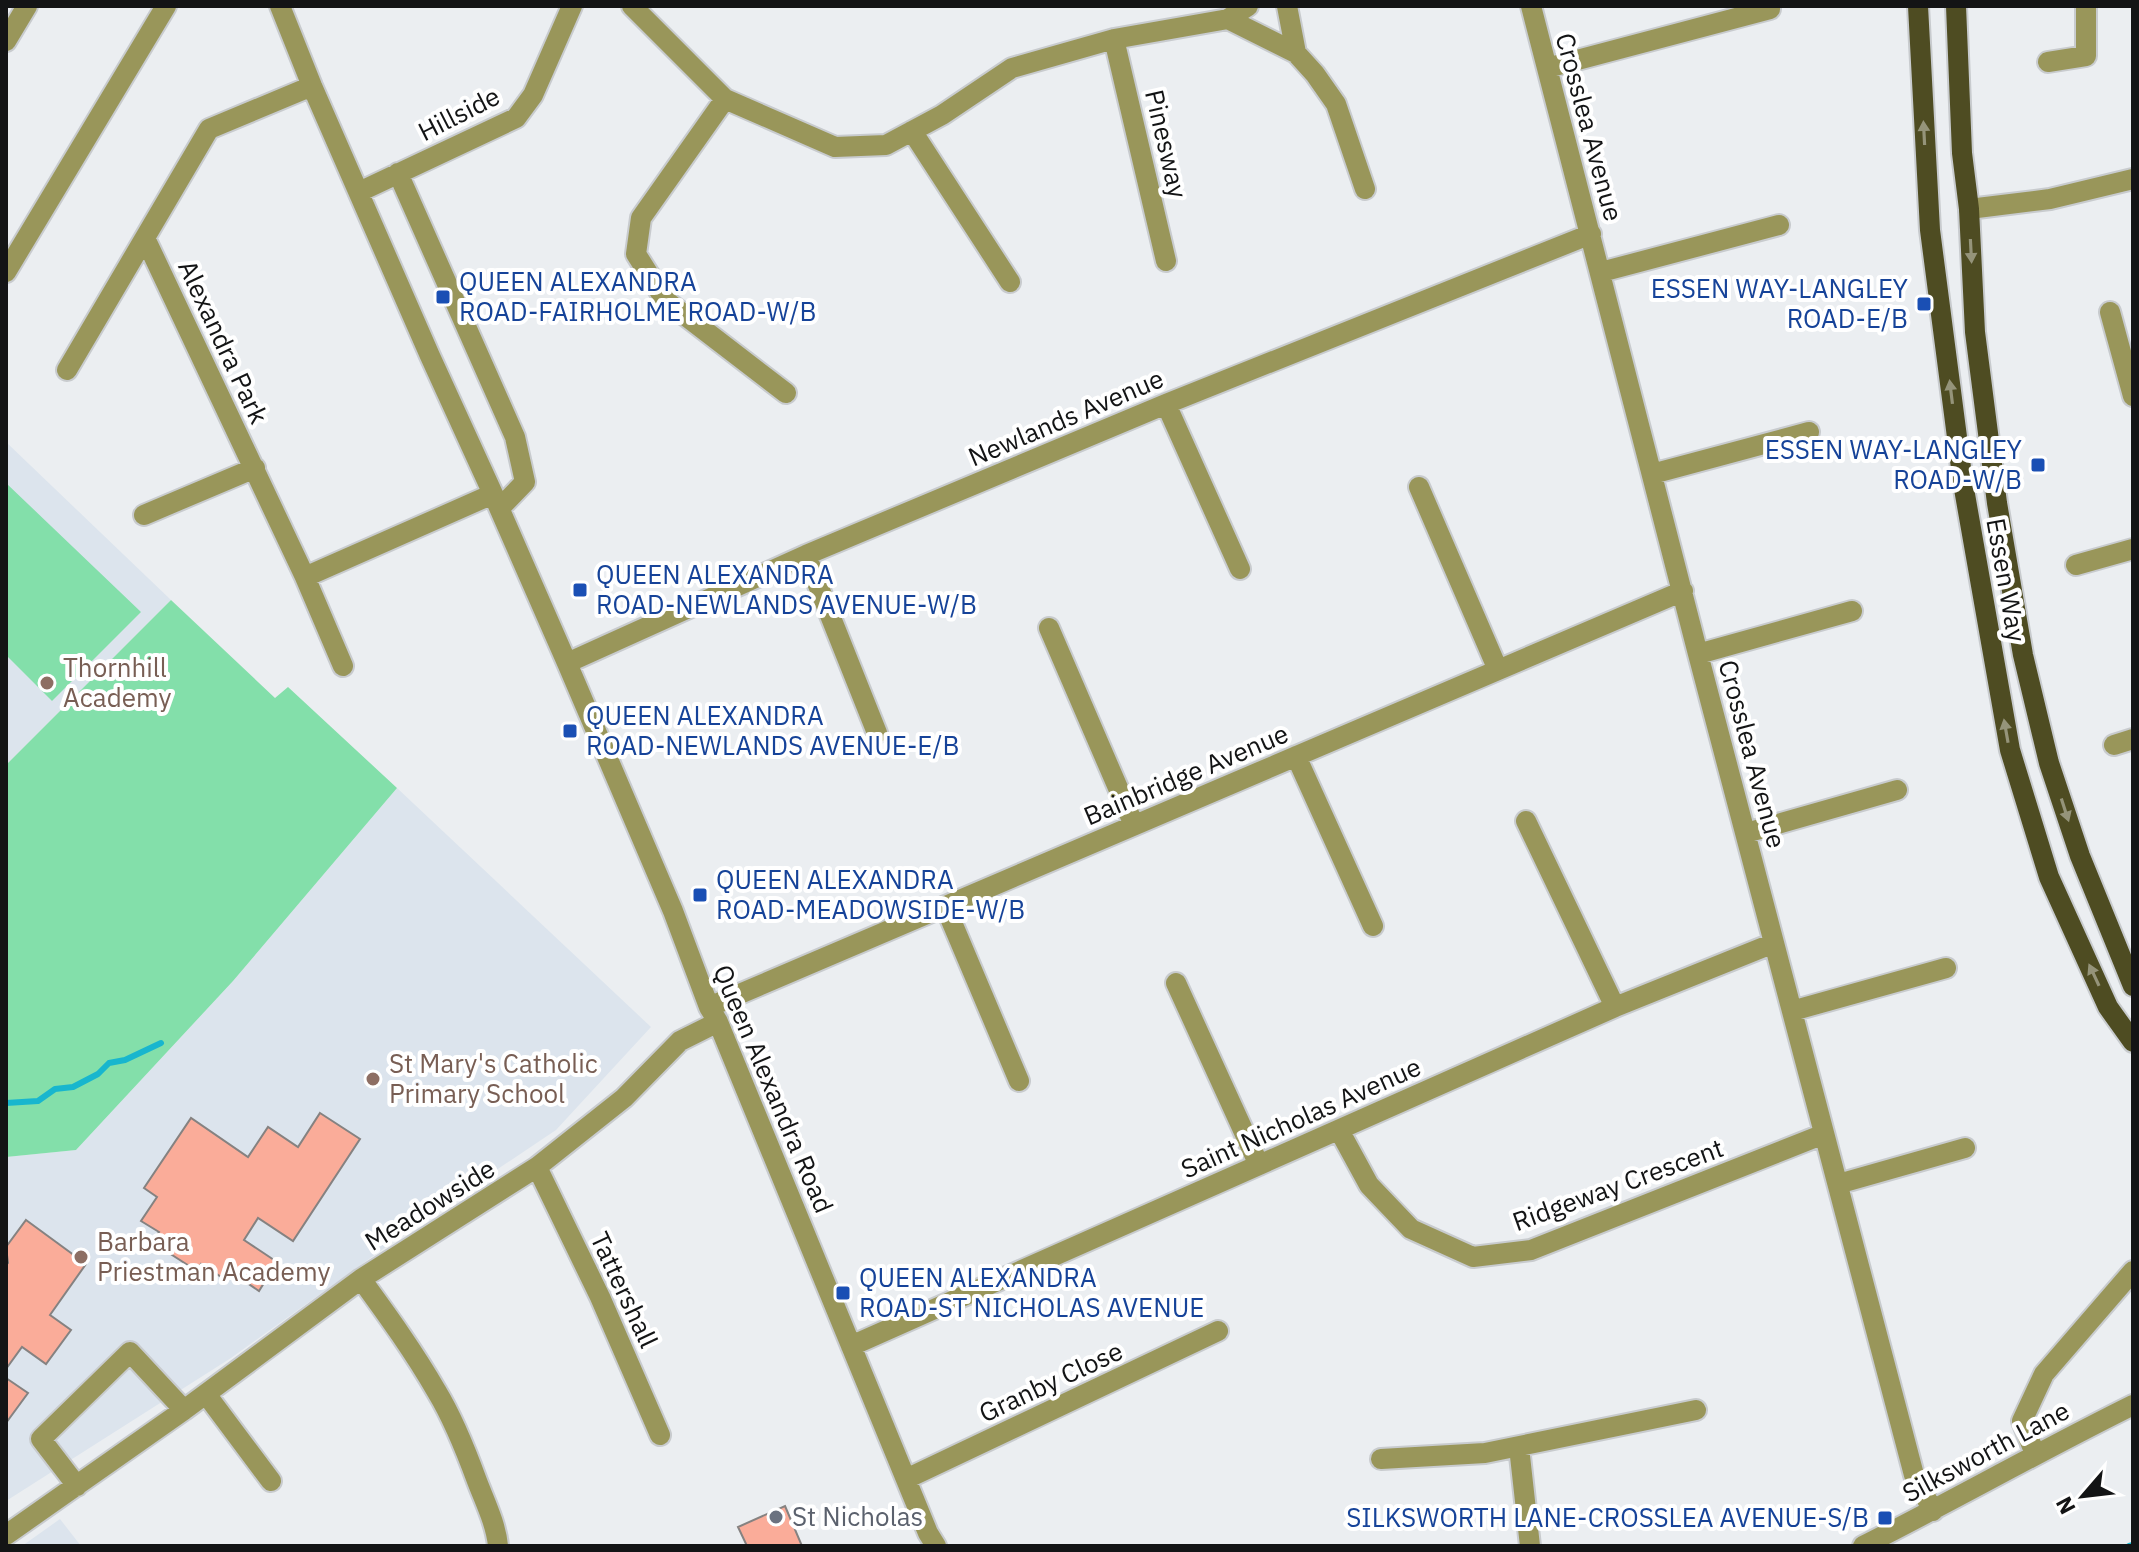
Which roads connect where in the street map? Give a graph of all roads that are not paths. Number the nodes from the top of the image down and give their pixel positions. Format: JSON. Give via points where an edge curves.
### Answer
{"nodes":[{"id":1,"x":27,"y":6,"type":"edge"},
{"id":2,"x":166,"y":6,"type":"edge"},
{"id":3,"x":280,"y":6,"type":"edge"},
{"id":4,"x":572,"y":6,"type":"edge"},
{"id":5,"x":632,"y":6,"type":"edge"},
{"id":6,"x":1248,"y":6,"type":"edge"},
{"id":7,"x":1287,"y":6,"type":"edge"},
{"id":8,"x":1531,"y":6,"type":"edge"},
{"id":9,"x":1918,"y":6,"type":"edge"},
{"id":10,"x":1956,"y":6,"type":"edge"},
{"id":11,"x":2086,"y":6,"type":"edge"},
{"id":12,"x":1770,"y":9,"type":"dead end"},
{"id":13,"x":1228,"y":19,"type":"junction"},
{"id":14,"x":1114,"y":39,"type":"junction"},
{"id":15,"x":6,"y":41,"type":"edge"},
{"id":16,"x":1296,"y":53,"type":"junction"},
{"id":17,"x":2048,"y":62,"type":"dead end"},
{"id":18,"x":1547,"y":68,"type":"junction"},
{"id":19,"x":312,"y":86,"type":"junction"},
{"id":20,"x":725,"y":99,"type":"junction"},
{"id":21,"x":912,"y":131,"type":"junction"},
{"id":22,"x":398,"y":173,"type":"junction"},
{"id":23,"x":2133,"y":179,"type":"edge"},
{"id":24,"x":1365,"y":189,"type":"dead end"},
{"id":25,"x":359,"y":192,"type":"junction"},
{"id":26,"x":1969,"y":209,"type":"junction"},
{"id":27,"x":1779,"y":225,"type":"dead end"},
{"id":28,"x":1591,"y":234,"type":"junction"},
{"id":29,"x":145,"y":238,"type":"junction"},
{"id":30,"x":1166,"y":261,"type":"dead end"},
{"id":31,"x":6,"y":272,"type":"edge"},
{"id":32,"x":1601,"y":272,"type":"junction"},
{"id":33,"x":1010,"y":282,"type":"dead end"},
{"id":34,"x":2110,"y":312,"type":"dead end"},
{"id":35,"x":67,"y":370,"type":"dead end"},
{"id":36,"x":2130,"y":371,"type":"edge"},
{"id":37,"x":786,"y":393,"type":"dead end"},
{"id":38,"x":2133,"y":396,"type":"edge"},
{"id":39,"x":1166,"y":404,"type":"junction"},
{"id":40,"x":1809,"y":432,"type":"dead end"},
{"id":41,"x":255,"y":468,"type":"junction"},
{"id":42,"x":1652,"y":474,"type":"junction"},
{"id":43,"x":1419,"y":487,"type":"dead end"},
{"id":44,"x":496,"y":501,"type":"junction"},
{"id":45,"x":144,"y":515,"type":"dead end"},
{"id":46,"x":2133,"y":549,"type":"edge"},
{"id":47,"x":806,"y":555,"type":"junction"},
{"id":48,"x":2076,"y":565,"type":"dead end"},
{"id":49,"x":1240,"y":569,"type":"dead end"},
{"id":50,"x":305,"y":577,"type":"junction"},
{"id":51,"x":1683,"y":591,"type":"junction"},
{"id":52,"x":1852,"y":611,"type":"dead end"},
{"id":53,"x":1049,"y":628,"type":"dead end"},
{"id":54,"x":1698,"y":654,"type":"junction"},
{"id":55,"x":567,"y":663,"type":"junction"},
{"id":56,"x":343,"y":666,"type":"dead end"},
{"id":57,"x":1498,"y":670,"type":"junction"},
{"id":58,"x":877,"y":733,"type":"dead end"},
{"id":59,"x":1296,"y":756,"type":"junction"},
{"id":60,"x":1897,"y":790,"type":"dead end"},
{"id":61,"x":1526,"y":821,"type":"dead end"},
{"id":62,"x":1134,"y":825,"type":"junction"},
{"id":63,"x":1746,"y":833,"type":"junction"},
{"id":64,"x":945,"y":906,"type":"junction"},
{"id":65,"x":1373,"y":926,"type":"dead end"},
{"id":66,"x":1774,"y":943,"type":"junction"},
{"id":67,"x":1946,"y":968,"type":"dead end"},
{"id":68,"x":1176,"y":983,"type":"dead end"},
{"id":69,"x":2133,"y":986,"type":"edge"},
{"id":70,"x":1615,"y":1007,"type":"junction"},
{"id":71,"x":1792,"y":1011,"type":"junction"},
{"id":72,"x":713,"y":1014,"type":"junction"},
{"id":73,"x":2133,"y":1042,"type":"edge"},
{"id":74,"x":1019,"y":1081,"type":"dead end"},
{"id":75,"x":1339,"y":1130,"type":"junction"},
{"id":76,"x":1824,"y":1134,"type":"junction"},
{"id":77,"x":1965,"y":1148,"type":"dead end"},
{"id":78,"x":1259,"y":1165,"type":"junction"},
{"id":79,"x":537,"y":1167,"type":"junction"},
{"id":80,"x":1838,"y":1184,"type":"junction"},
{"id":81,"x":2133,"y":1271,"type":"edge"},
{"id":82,"x":361,"y":1279,"type":"junction"},
{"id":83,"x":1218,"y":1331,"type":"dead end"},
{"id":84,"x":851,"y":1346,"type":"junction"},
{"id":85,"x":206,"y":1394,"type":"junction"},
{"id":86,"x":2133,"y":1405,"type":"edge"},
{"id":87,"x":184,"y":1410,"type":"junction"},
{"id":88,"x":1696,"y":1410,"type":"dead end"},
{"id":89,"x":660,"y":1435,"type":"dead end"},
{"id":90,"x":1519,"y":1447,"type":"junction"},
{"id":91,"x":2035,"y":1454,"type":"junction"},
{"id":92,"x":1381,"y":1459,"type":"dead end"},
{"id":93,"x":906,"y":1479,"type":"junction"},
{"id":94,"x":271,"y":1481,"type":"dead end"},
{"id":95,"x":77,"y":1486,"type":"junction"},
{"id":96,"x":1933,"y":1511,"type":"junction"},
{"id":97,"x":6,"y":1535,"type":"edge"},
{"id":98,"x":931,"y":1542,"type":"edge"},
{"id":99,"x":498,"y":1546,"type":"edge"},
{"id":100,"x":1530,"y":1546,"type":"edge"},
{"id":101,"x":1863,"y":1546,"type":"edge"}],
"edges":[{"from":1,"to":15,"type":"street"},
{"from":2,"to":31,"type":"street"},
{"from":3,"to":19,"type":"street","name":"Queen Alexandra Road"},
{"from":4,"to":22,"type":"street","name":"Hillside","via":[[533,95],[516,118]]},
{"from":5,"to":20,"type":"street"},
{"from":6,"to":13,"type":"street"},
{"from":7,"to":16,"type":"street"},
{"from":8,"to":18,"type":"street","name":"Crosslea Avenue"},
{"from":73,"to":9,"type":"main road","name":"Essen Way","one_way":true,"via":[[2108,1007],[2049,877],[2010,750],[1963,483],[1930,230]]},
{"from":10,"to":26,"type":"main road","name":"Essen Way"},
{"from":11,"to":17,"type":"street","via":[[2086,56]]},
{"from":12,"to":18,"type":"street"},
{"from":13,"to":14,"type":"street"},
{"from":13,"to":16,"type":"street"},
{"from":14,"to":21,"type":"street","via":[[1012,68]]},
{"from":14,"to":30,"type":"street","name":"Pinesway"},
{"from":16,"to":24,"type":"street","via":[[1336,104]]},
{"from":18,"to":28,"type":"street","name":"Crosslea Avenue"},
{"from":19,"to":25,"type":"street","name":"Queen Alexandra Road"},
{"from":19,"to":29,"type":"street","name":"Alexandra Park","via":[[209,129]]},
{"from":20,"to":21,"type":"street","via":[[835,147],[886,145]]},
{"from":20,"to":37,"type":"street","via":[[641,218],[636,254],[665,300]]},
{"from":21,"to":33,"type":"street"},
{"from":22,"to":25,"type":"street","name":"Hillside"},
{"from":22,"to":44,"type":"street","via":[[515,437],[525,482]]},
{"from":23,"to":26,"type":"street","via":[[2050,199]]},
{"from":25,"to":44,"type":"street","name":"Queen Alexandra Road"},
{"from":26,"to":69,"type":"main road","name":"Essen Way","one_way":true,"via":[[1975,332],[2023,655],[2049,763]]},
{"from":27,"to":32,"type":"street"},
{"from":28,"to":32,"type":"street","name":"Crosslea Avenue"},
{"from":28,"to":39,"type":"street","name":"Newlands Avenue"},
{"from":29,"to":35,"type":"street","name":"Alexandra Park"},
{"from":29,"to":41,"type":"street","name":"Alexandra Park"},
{"from":32,"to":42,"type":"street","name":"Crosslea Avenue"},
{"from":34,"to":36,"type":"street"},
{"from":36,"to":38,"type":"street"},
{"from":39,"to":47,"type":"street","name":"Newlands Avenue"},
{"from":39,"to":49,"type":"street"},
{"from":40,"to":42,"type":"street"},
{"from":41,"to":45,"type":"street"},
{"from":41,"to":50,"type":"street","name":"Alexandra Park"},
{"from":42,"to":51,"type":"street","name":"Crosslea Avenue"},
{"from":43,"to":57,"type":"street"},
{"from":44,"to":50,"type":"street"},
{"from":44,"to":55,"type":"street","name":"Queen Alexandra Road"},
{"from":46,"to":48,"type":"street"},
{"from":47,"to":55,"type":"street","name":"Newlands Avenue"},
{"from":47,"to":58,"type":"street"},
{"from":50,"to":56,"type":"street","name":"Alexandra Park"},
{"from":51,"to":54,"type":"street","name":"Crosslea Avenue"},
{"from":51,"to":57,"type":"street","name":"Bainbridge Avenue"},
{"from":52,"to":54,"type":"street"},
{"from":53,"to":62,"type":"street"},
{"from":54,"to":63,"type":"street","name":"Crosslea Avenue"},
{"from":55,"to":72,"type":"street","name":"Queen Alexandra Road"},
{"from":57,"to":59,"type":"street","name":"Bainbridge Avenue"},
{"from":59,"to":62,"type":"street","name":"Bainbridge Avenue"},
{"from":59,"to":65,"type":"street"},
{"from":60,"to":63,"type":"street"},
{"from":61,"to":70,"type":"street"},
{"from":62,"to":64,"type":"street","name":"Bainbridge Avenue"},
{"from":63,"to":66,"type":"street","name":"Crosslea Avenue"},
{"from":64,"to":72,"type":"street","name":"Bainbridge Avenue"},
{"from":64,"to":74,"type":"street"},
{"from":66,"to":70,"type":"street","name":"Saint Nicholas Avenue"},
{"from":66,"to":71,"type":"street","name":"Crosslea Avenue"},
{"from":67,"to":71,"type":"street"},
{"from":68,"to":78,"type":"street"},
{"from":70,"to":75,"type":"street","name":"Saint Nicholas Avenue"},
{"from":71,"to":76,"type":"street","name":"Crosslea Avenue"},
{"from":72,"to":79,"type":"street","name":"Meadowside","via":[[624,1098]]},
{"from":72,"to":84,"type":"street","name":"Queen Alexandra Road"},
{"from":75,"to":76,"type":"street","name":"Ridgeway Crescent","via":[[1369,1185],[1411,1229],[1473,1257],[1531,1250]]},
{"from":75,"to":78,"type":"street","name":"Saint Nicholas Avenue"},
{"from":76,"to":80,"type":"street","name":"Crosslea Avenue"},
{"from":77,"to":80,"type":"street"},
{"from":78,"to":84,"type":"street","name":"Saint Nicholas Avenue"},
{"from":79,"to":82,"type":"street","name":"Meadowside"},
{"from":79,"to":89,"type":"street","name":"Tattershall"},
{"from":80,"to":96,"type":"street","name":"Crosslea Avenue","via":[[1914,1475]]},
{"from":81,"to":91,"type":"street","via":[[2044,1374],[2022,1421]]},
{"from":82,"to":85,"type":"street","name":"Meadowside"},
{"from":82,"to":99,"type":"street","via":[[439,1394]]},
{"from":83,"to":93,"type":"street","name":"Granby Close"},
{"from":84,"to":93,"type":"street","name":"Queen Alexandra Road"},
{"from":85,"to":87,"type":"street","name":"Meadowside"},
{"from":85,"to":94,"type":"street"},
{"from":86,"to":91,"type":"street","name":"Silksworth Lane"},
{"from":87,"to":95,"type":"street","name":"Meadowside"},
{"from":87,"to":95,"type":"street","via":[[130,1352],[41,1439]]},
{"from":88,"to":90,"type":"street"},
{"from":90,"to":92,"type":"street"},
{"from":90,"to":100,"type":"street"},
{"from":91,"to":96,"type":"street","name":"Silksworth Lane"},
{"from":93,"to":98,"type":"street","name":"Queen Alexandra Road"},
{"from":95,"to":97,"type":"street","name":"Meadowside"},
{"from":96,"to":101,"type":"street","name":"Silksworth Lane"}]}
